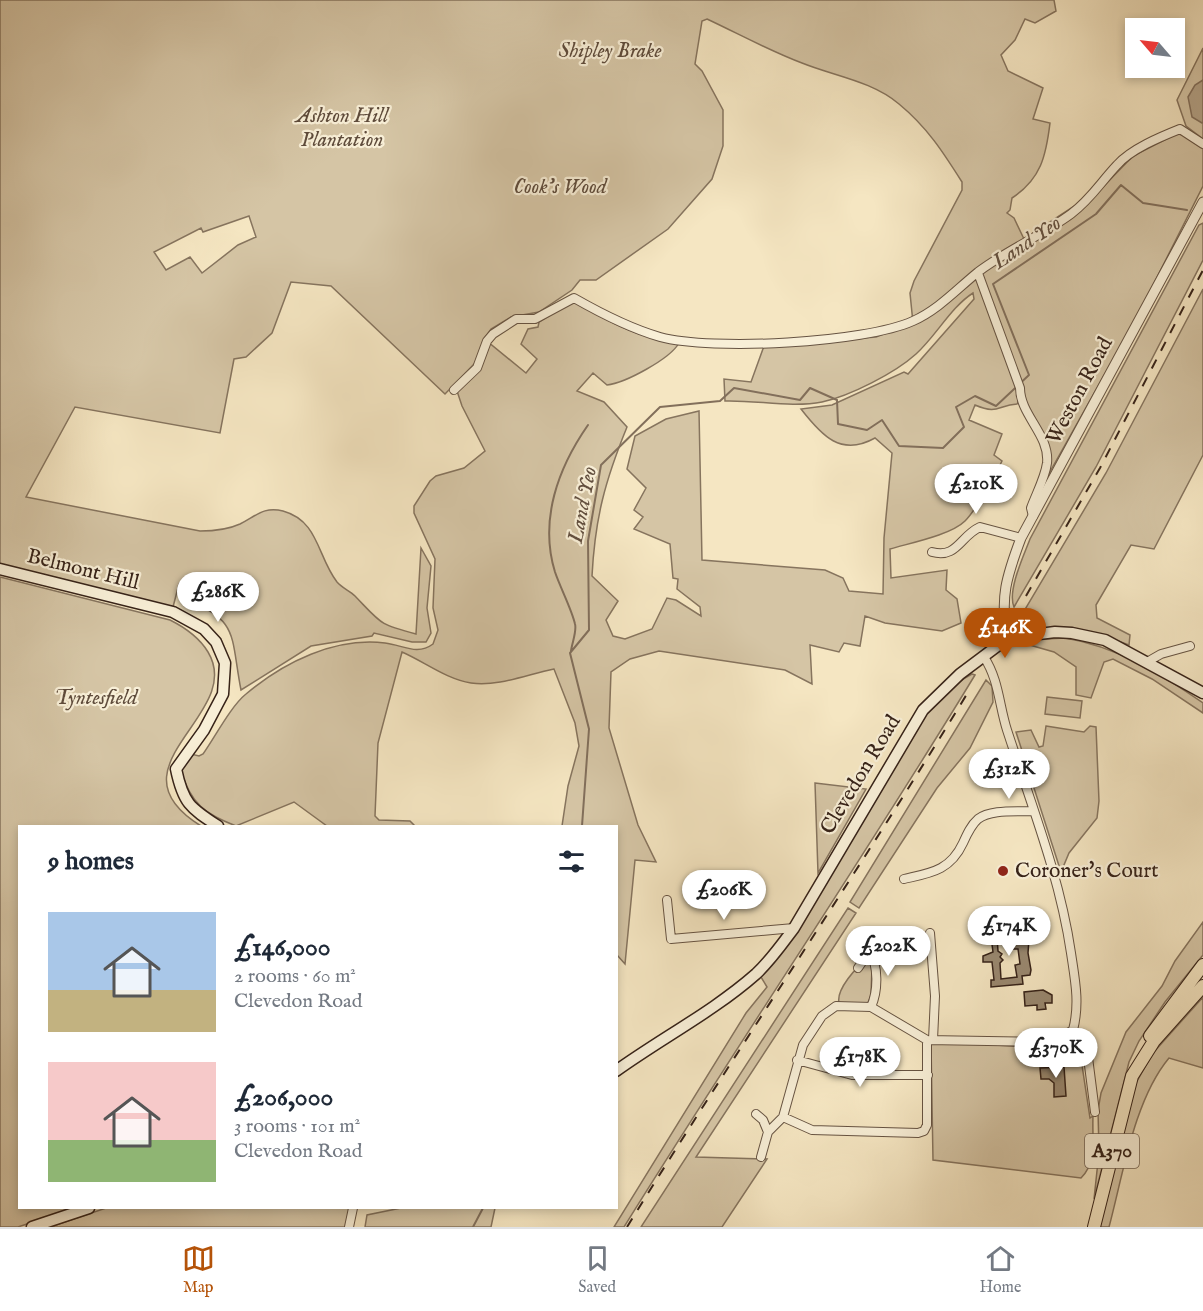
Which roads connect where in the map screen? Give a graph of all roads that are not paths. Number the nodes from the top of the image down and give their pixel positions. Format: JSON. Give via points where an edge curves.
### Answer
{"nodes":[{"id":1,"x":1203,"y":144,"type":"edge"},
{"id":2,"x":1203,"y":202,"type":"edge"},
{"id":3,"x":978,"y":273,"type":"junction"},
{"id":4,"x":454,"y":390,"type":"dead end"},
{"id":5,"x":1033,"y":516,"type":"junction"},
{"id":6,"x":1022,"y":538,"type":"junction"},
{"id":7,"x":932,"y":552,"type":"dead end"},
{"id":8,"x":0,"y":569,"type":"edge"},
{"id":9,"x":1008,"y":638,"type":"junction"},
{"id":10,"x":1190,"y":646,"type":"dead end"},
{"id":11,"x":984,"y":657,"type":"junction"},
{"id":12,"x":1147,"y":662,"type":"junction"},
{"id":13,"x":1203,"y":695,"type":"edge"},
{"id":14,"x":1033,"y":811,"type":"junction"},
{"id":15,"x":217,"y":825,"type":"edge"},
{"id":16,"x":903,"y":879,"type":"dead end"},
{"id":17,"x":667,"y":900,"type":"dead end"},
{"id":18,"x":794,"y":928,"type":"junction"},
{"id":19,"x":930,"y":933,"type":"dead end"},
{"id":20,"x":877,"y":940,"type":"dead end"},
{"id":21,"x":869,"y":952,"type":"junction"},
{"id":22,"x":1203,"y":965,"type":"edge"},
{"id":23,"x":858,"y":968,"type":"dead end"},
{"id":24,"x":1202,"y":988,"type":"edge"},
{"id":25,"x":872,"y":1007,"type":"junction"},
{"id":26,"x":1073,"y":1030,"type":"junction"},
{"id":27,"x":930,"y":1040,"type":"junction"},
{"id":28,"x":798,"y":1060,"type":"junction"},
{"id":29,"x":1138,"y":1065,"type":"junction"},
{"id":30,"x":618,"y":1070,"type":"edge"},
{"id":31,"x":928,"y":1075,"type":"junction"},
{"id":32,"x":1095,"y":1112,"type":"dead end"},
{"id":33,"x":756,"y":1114,"type":"dead end"},
{"id":34,"x":783,"y":1117,"type":"junction"},
{"id":35,"x":768,"y":1132,"type":"junction"},
{"id":36,"x":761,"y":1157,"type":"dead end"},
{"id":37,"x":86,"y":1209,"type":"edge"},
{"id":38,"x":353,"y":1209,"type":"edge"},
{"id":39,"x":32,"y":1227,"type":"edge"},
{"id":40,"x":350,"y":1227,"type":"edge"},
{"id":41,"x":1094,"y":1227,"type":"edge"}],
"edges":[{"from":1,"to":3,"type":"street","via":[[1180,129],[1129,155],[1089,200]]},
{"from":2,"to":5,"type":"street","name":"Weston Road"},
{"from":3,"to":4,"type":"street","via":[[913,321],[852,336],[788,342],[723,344],[662,338],[612,320],[574,298],[535,319],[516,319],[494,334],[487,341],[477,368]]},
{"from":3,"to":5,"type":"street","via":[[1019,385],[1020,401],[1040,434],[1047,463],[1031,508]]},
{"from":5,"to":6,"type":"street","name":"Weston Road"},
{"from":6,"to":7,"type":"street","via":[[980,527],[964,537],[955,550],[947,554]]},
{"from":6,"to":9,"type":"street","name":"Weston Road","via":[[1002,609]]},
{"from":8,"to":15,"type":"main road","name":"Belmont Hill","via":[[173,612],[204,629],[216,642],[225,663],[223,694],[204,730],[176,769],[181,796]]},
{"from":9,"to":11,"type":"main road","name":"Clevedon Road"},
{"from":9,"to":12,"type":"main road","via":[[1072,633],[1105,640]]},
{"from":10,"to":12,"type":"street"},
{"from":11,"to":14,"type":"street","via":[[995,674],[1006,726]]},
{"from":11,"to":18,"type":"main road","name":"Clevedon Road","via":[[938,694],[912,727]]},
{"from":12,"to":13,"type":"main road"},
{"from":14,"to":16,"type":"street","via":[[978,819],[952,862],[931,874]]},
{"from":14,"to":26,"type":"street","via":[[1067,918],[1078,1010]]},
{"from":17,"to":18,"type":"street","via":[[671,939]]},
{"from":18,"to":30,"type":"main road","name":"Clevedon Road","via":[[774,956],[741,986]]},
{"from":19,"to":27,"type":"street","via":[[935,996]]},
{"from":20,"to":21,"type":"street"},
{"from":21,"to":23,"type":"street"},
{"from":21,"to":25,"type":"street","via":[[876,960]]},
{"from":22,"to":29,"type":"main road","via":[[1146,1042]]},
{"from":24,"to":29,"type":"main road","number":"A370","via":[[1154,1041]]},
{"from":25,"to":27,"type":"street"},
{"from":25,"to":28,"type":"street","via":[[836,1006],[829,1010],[802,1045]]},
{"from":26,"to":27,"type":"street","via":[[1042,1042]]},
{"from":26,"to":32,"type":"street","via":[[1086,1042]]},
{"from":27,"to":31,"type":"street"},
{"from":28,"to":31,"type":"street","via":[[852,1075]]},
{"from":28,"to":34,"type":"street"},
{"from":29,"to":41,"type":"main road","number":"A370","via":[[1127,1089]]},
{"from":31,"to":34,"type":"street","via":[[927,1125],[918,1133],[812,1130]]},
{"from":33,"to":35,"type":"street"},
{"from":34,"to":35,"type":"street"},
{"from":35,"to":36,"type":"street"},
{"from":37,"to":39,"type":"main road"},
{"from":38,"to":40,"type":"street"}]}
